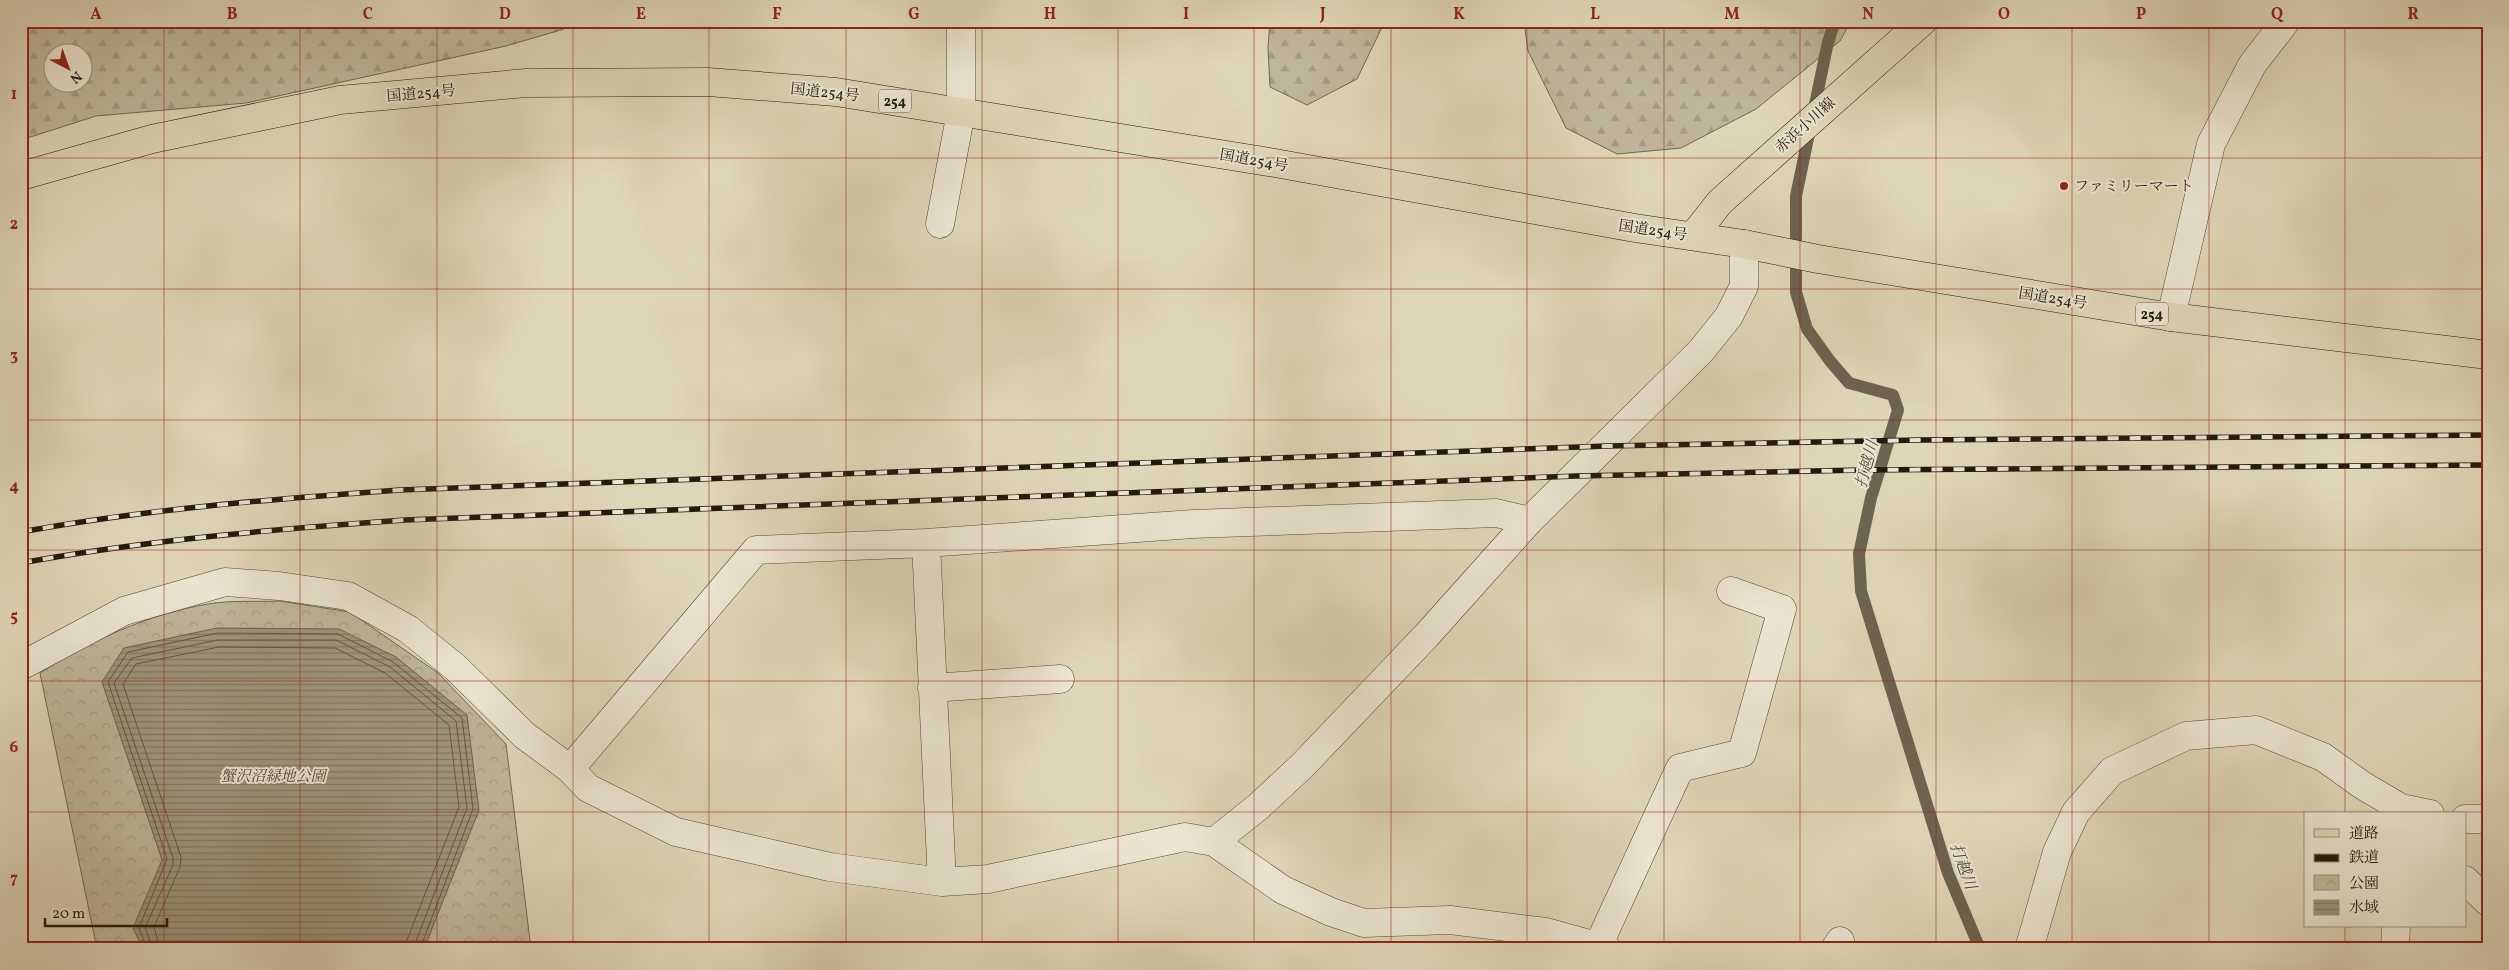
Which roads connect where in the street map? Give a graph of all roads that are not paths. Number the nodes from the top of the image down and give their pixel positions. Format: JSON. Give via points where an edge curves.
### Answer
{"nodes":[{"id":1,"x":961,"y":21,"type":"edge"},
{"id":2,"x":1923,"y":21,"type":"edge"},
{"id":3,"x":2286,"y":21,"type":"edge"},
{"id":4,"x":961,"y":112,"type":"junction"},
{"id":5,"x":21,"y":176,"type":"edge"},
{"id":6,"x":940,"y":224,"type":"dead end"},
{"id":7,"x":1693,"y":236,"type":"junction"},
{"id":8,"x":1756,"y":247,"type":"junction"},
{"id":9,"x":2171,"y":317,"type":"junction"},
{"id":10,"x":2488,"y":355,"type":"edge"},
{"id":11,"x":1529,"y":521,"type":"junction"},
{"id":12,"x":926,"y":543,"type":"junction"},
{"id":13,"x":1731,"y":591,"type":"dead end"},
{"id":14,"x":21,"y":666,"type":"edge"},
{"id":15,"x":1060,"y":679,"type":"dead end"},
{"id":16,"x":932,"y":688,"type":"junction"},
{"id":17,"x":570,"y":769,"type":"junction"},
{"id":18,"x":2415,"y":812,"type":"edge"},
{"id":19,"x":2466,"y":819,"type":"edge"},
{"id":20,"x":2488,"y":819,"type":"edge"},
{"id":21,"x":1214,"y":842,"type":"junction"},
{"id":22,"x":2466,"y":881,"type":"edge"},
{"id":23,"x":942,"y":882,"type":"junction"},
{"id":24,"x":2488,"y":902,"type":"edge"},
{"id":25,"x":2396,"y":928,"type":"edge"},
{"id":26,"x":1602,"y":948,"type":"edge"},
{"id":27,"x":2029,"y":949,"type":"edge"},
{"id":28,"x":2395,"y":949,"type":"edge"}],
"edges":[{"from":1,"to":4,"type":"street"},
{"from":2,"to":7,"type":"main road","name":"赤浜小川線","via":[[1720,202]]},
{"from":3,"to":9,"type":"street","via":[[2252,65],[2211,144]]},
{"from":4,"to":5,"type":"main road","name":"国道254号","number":"254","via":[[836,92],[708,82],[526,83],[340,100],[152,139]]},
{"from":4,"to":6,"type":"street"},
{"from":4,"to":7,"type":"main road","name":"国道254号","number":"254"},
{"from":7,"to":8,"type":"main road","name":"国道254号","number":"254"},
{"from":8,"to":9,"type":"main road","name":"国道254号","number":"254","via":[[1818,260]]},
{"from":8,"to":11,"type":"street","via":[[1744,286],[1729,316],[1694,358]]},
{"from":9,"to":10,"type":"main road","name":"国道254号","number":"254"},
{"from":11,"to":12,"type":"street","via":[[1496,513],[1193,524]]},
{"from":11,"to":21,"type":"street","via":[[1426,636],[1303,765]]},
{"from":12,"to":16,"type":"street"},
{"from":12,"to":17,"type":"street","via":[[756,550]]},
{"from":13,"to":26,"type":"street","via":[[1782,609],[1742,752],[1680,768]]},
{"from":14,"to":17,"type":"street","via":[[124,611],[225,582],[348,596],[408,629],[455,667],[524,734]]},
{"from":15,"to":16,"type":"street"},
{"from":16,"to":23,"type":"street"},
{"from":17,"to":23,"type":"street","via":[[588,788],[676,832],[830,867]]},
{"from":18,"to":27,"type":"street","via":[[2362,785],[2323,757],[2256,730],[2186,736],[2112,771],[2076,812],[2057,852]]},
{"from":19,"to":20,"type":"street"},
{"from":21,"to":23,"type":"street","via":[[1185,837],[988,878]]},
{"from":21,"to":26,"type":"street","via":[[1283,890],[1364,923],[1450,920],[1546,932]]},
{"from":22,"to":24,"type":"street"},
{"from":25,"to":28,"type":"street"}]}
